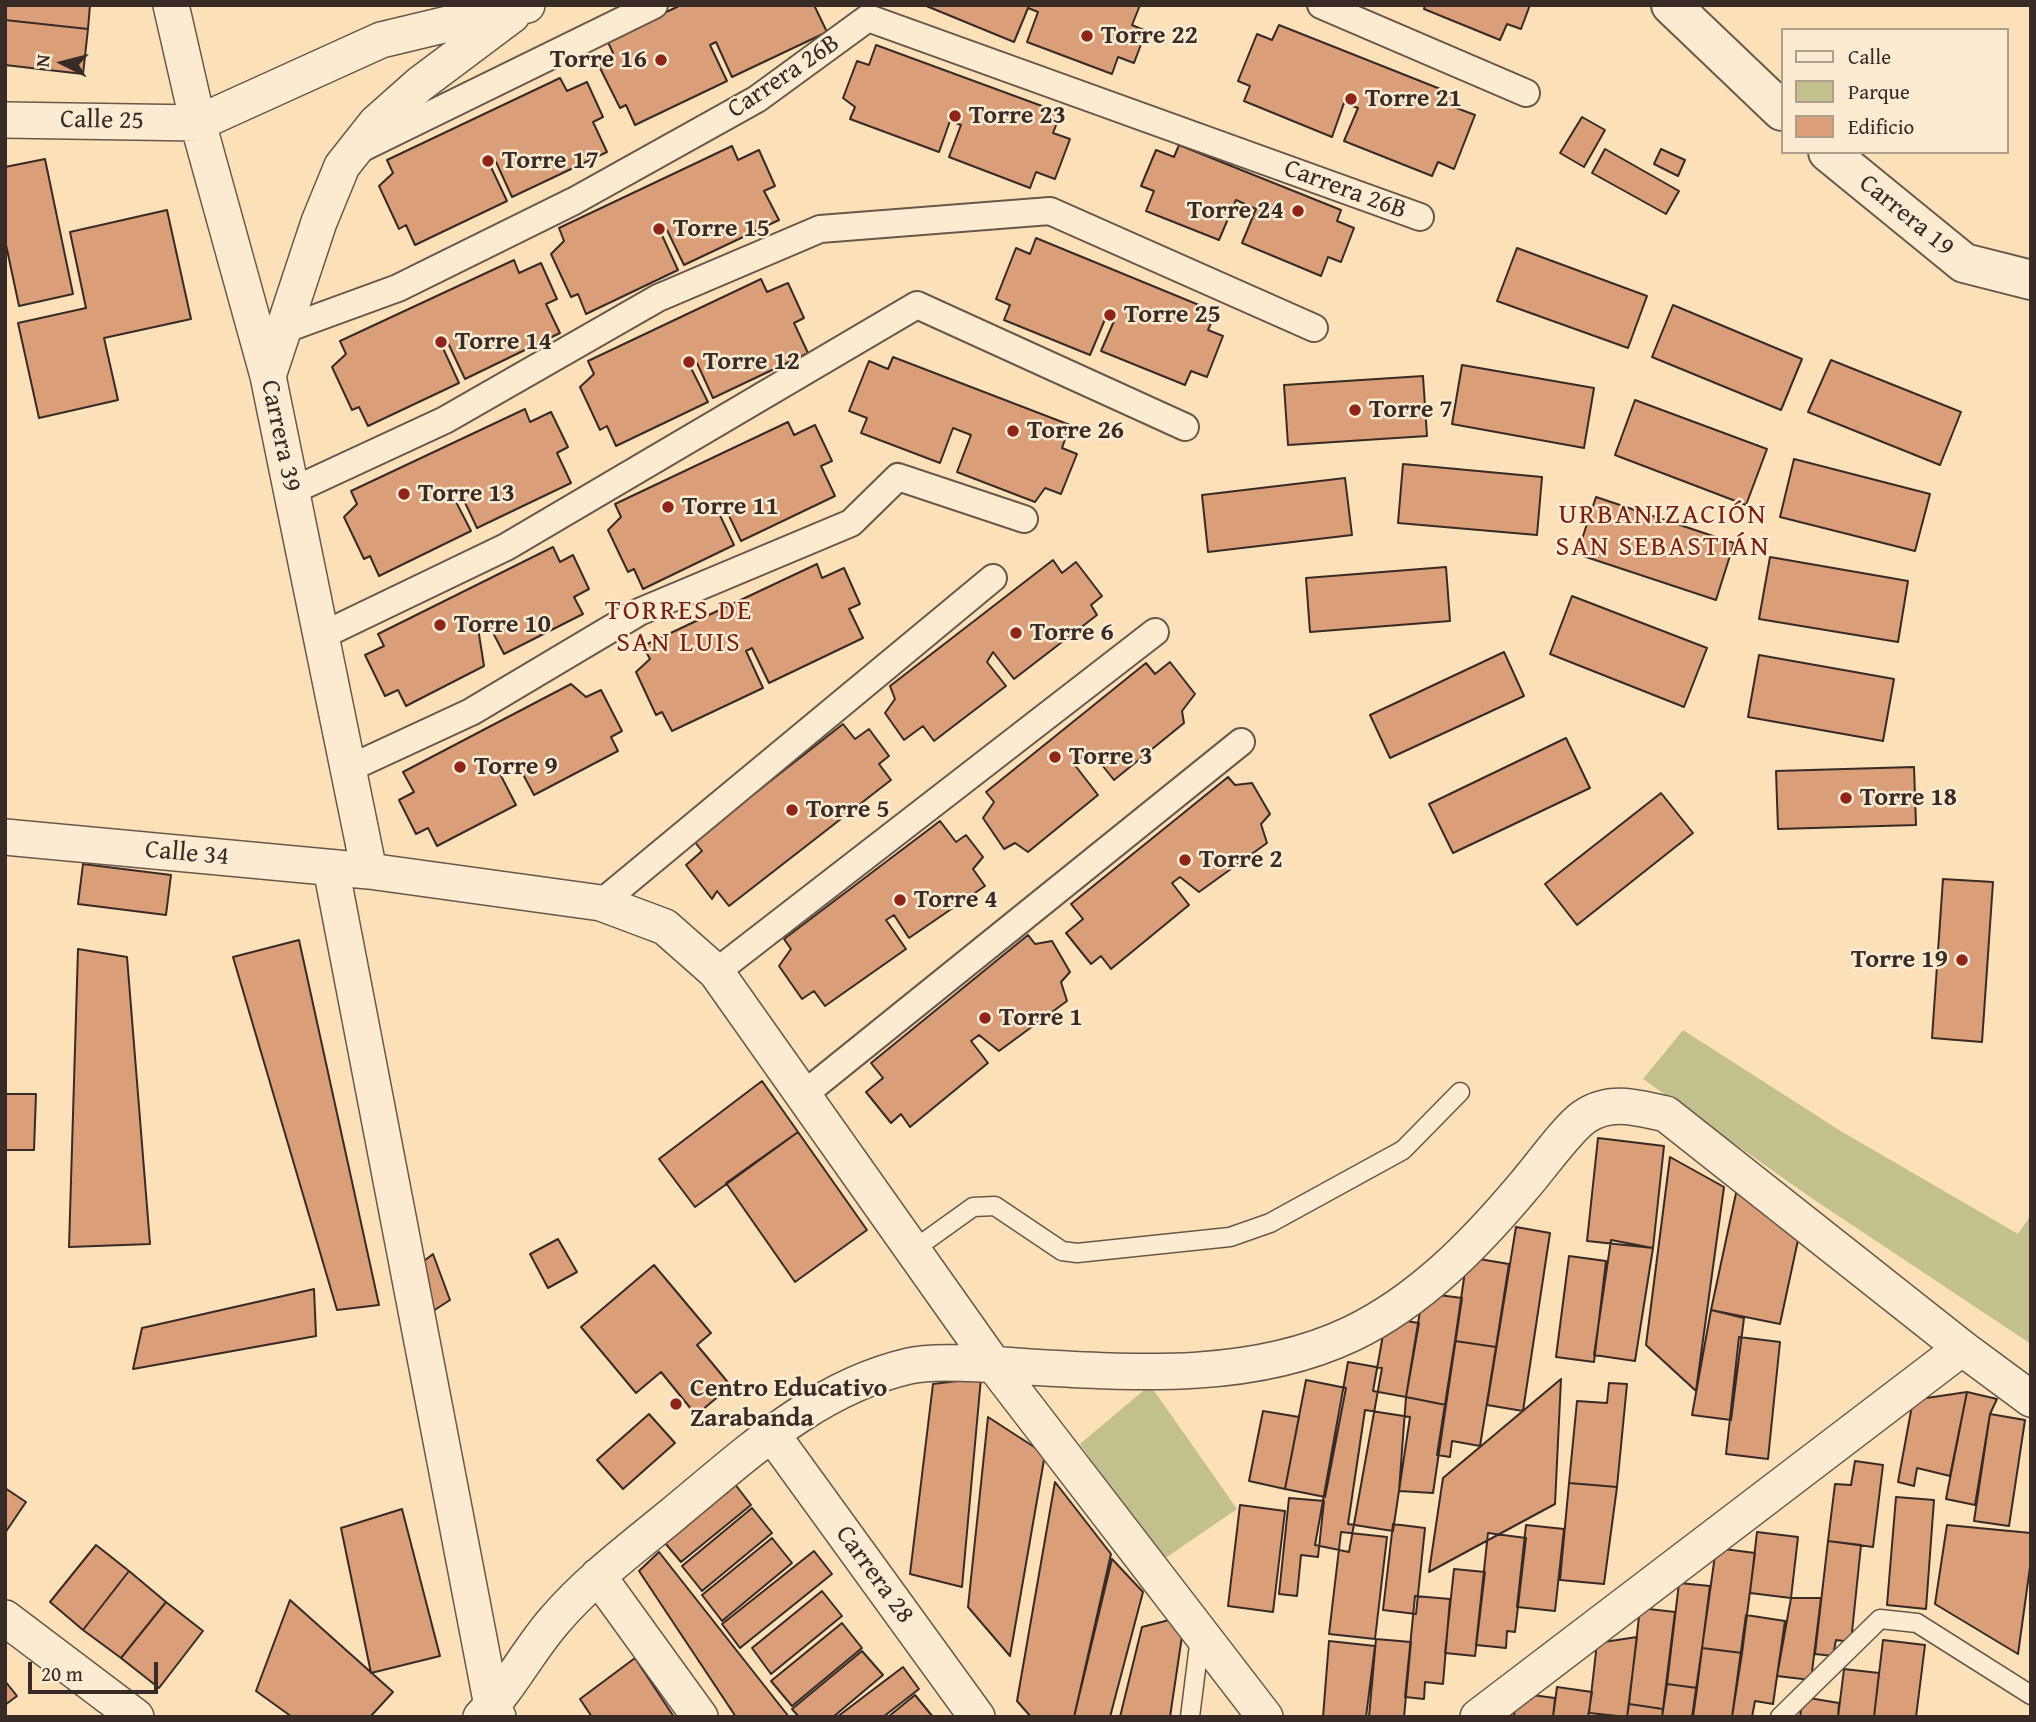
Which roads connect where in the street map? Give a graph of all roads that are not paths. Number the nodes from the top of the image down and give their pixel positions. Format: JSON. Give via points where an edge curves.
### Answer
{"nodes":[{"id":1,"x":171,"y":5,"type":"edge"},
{"id":2,"x":654,"y":5,"type":"edge"},
{"id":3,"x":1321,"y":5,"type":"edge"},
{"id":4,"x":1671,"y":5,"type":"edge"},
{"id":5,"x":524,"y":7,"type":"edge"},
{"id":6,"x":1526,"y":93,"type":"dead end"},
{"id":7,"x":1780,"y":109,"type":"edge"},
{"id":8,"x":5,"y":120,"type":"edge"},
{"id":9,"x":198,"y":124,"type":"junction"},
{"id":10,"x":352,"y":153,"type":"junction"},
{"id":11,"x":1830,"y":154,"type":"edge"},
{"id":12,"x":1420,"y":217,"type":"dead end"},
{"id":13,"x":2031,"y":280,"type":"edge"},
{"id":14,"x":1314,"y":328,"type":"dead end"},
{"id":15,"x":284,"y":330,"type":"junction"},
{"id":16,"x":268,"y":376,"type":"junction"},
{"id":17,"x":1185,"y":427,"type":"dead end"},
{"id":18,"x":292,"y":491,"type":"junction"},
{"id":19,"x":1024,"y":519,"type":"dead end"},
{"id":20,"x":993,"y":578,"type":"dead end"},
{"id":21,"x":1155,"y":632,"type":"dead end"},
{"id":22,"x":321,"y":636,"type":"junction"},
{"id":23,"x":1241,"y":741,"type":"dead end"},
{"id":24,"x":348,"y":769,"type":"junction"},
{"id":25,"x":5,"y":837,"type":"edge"},
{"id":26,"x":331,"y":868,"type":"junction"},
{"id":27,"x":369,"y":871,"type":"junction"},
{"id":28,"x":601,"y":903,"type":"junction"},
{"id":29,"x":716,"y":972,"type":"junction"},
{"id":30,"x":1460,"y":1092,"type":"dead end"},
{"id":31,"x":803,"y":1094,"type":"junction"},
{"id":32,"x":913,"y":1250,"type":"junction"},
{"id":33,"x":1962,"y":1348,"type":"junction"},
{"id":34,"x":994,"y":1365,"type":"junction"},
{"id":35,"x":2031,"y":1399,"type":"edge"},
{"id":36,"x":771,"y":1433,"type":"junction"},
{"id":37,"x":598,"y":1576,"type":"junction"},
{"id":38,"x":5,"y":1618,"type":"edge"},
{"id":39,"x":1201,"y":1633,"type":"junction"},
{"id":40,"x":2031,"y":1695,"type":"edge"},
{"id":41,"x":490,"y":1713,"type":"edge"},
{"id":42,"x":136,"y":1717,"type":"edge"},
{"id":43,"x":700,"y":1717,"type":"edge"},
{"id":44,"x":977,"y":1717,"type":"edge"},
{"id":45,"x":1189,"y":1717,"type":"edge"},
{"id":46,"x":1265,"y":1717,"type":"edge"},
{"id":47,"x":1478,"y":1717,"type":"edge"},
{"id":48,"x":1780,"y":1717,"type":"edge"}],
"edges":[{"from":1,"to":9,"type":"street","name":"Carrera 39"},
{"from":2,"to":10,"type":"street"},
{"from":3,"to":6,"type":"street"},
{"from":4,"to":7,"type":"street"},
{"from":5,"to":9,"type":"street","via":[[381,40]]},
{"from":5,"to":10,"type":"street","via":[[420,84],[376,122]]},
{"from":8,"to":9,"type":"street","name":"Calle 25"},
{"from":9,"to":16,"type":"street","name":"Carrera 39"},
{"from":10,"to":15,"type":"street","via":[[318,222]]},
{"from":11,"to":13,"type":"street","name":"Carrera 19","via":[[1964,263]]},
{"from":12,"to":15,"type":"street","name":"Carrera 26B","via":[[868,18],[757,99],[574,201],[398,288]]},
{"from":14,"to":18,"type":"street","via":[[1050,211],[820,229],[658,298],[446,420]]},
{"from":15,"to":16,"type":"street"},
{"from":16,"to":18,"type":"street","name":"Carrera 39"},
{"from":17,"to":22,"type":"street","via":[[917,305],[506,547]]},
{"from":18,"to":22,"type":"street","name":"Carrera 39"},
{"from":19,"to":24,"type":"street","via":[[898,477],[851,523],[639,612],[471,712]]},
{"from":20,"to":28,"type":"street"},
{"from":21,"to":29,"type":"street"},
{"from":22,"to":24,"type":"street","name":"Carrera 39"},
{"from":23,"to":31,"type":"street"},
{"from":24,"to":27,"type":"street","name":"Carrera 39"},
{"from":25,"to":26,"type":"street","name":"Calle 34"},
{"from":26,"to":27,"type":"street","name":"Calle 34"},
{"from":26,"to":41,"type":"street"},
{"from":27,"to":28,"type":"street","name":"Calle 34"},
{"from":28,"to":29,"type":"street","name":"Calle 34","via":[[665,927]]},
{"from":29,"to":31,"type":"street","name":"Calle 34"},
{"from":30,"to":32,"type":"lane","via":[[1403,1150],[1270,1223],[1230,1237],[1062,1251],[995,1206],[982,1205]]},
{"from":31,"to":32,"type":"street","name":"Calle 34"},
{"from":32,"to":34,"type":"street","name":"Calle 34"},
{"from":33,"to":34,"type":"street","via":[[1666,1114],[1620,1104],[1584,1117],[1448,1266],[1406,1301],[1350,1334],[1281,1358],[1147,1374]]},
{"from":33,"to":35,"type":"street"},
{"from":33,"to":47,"type":"street"},
{"from":34,"to":36,"type":"street","via":[[911,1365],[841,1389]]},
{"from":34,"to":39,"type":"street","name":"Calle 34"},
{"from":36,"to":37,"type":"street"},
{"from":36,"to":44,"type":"street","name":"Carrera 28"},
{"from":37,"to":41,"type":"street","via":[[555,1620]]},
{"from":37,"to":43,"type":"street"},
{"from":38,"to":42,"type":"street"},
{"from":39,"to":45,"type":"lane"},
{"from":39,"to":46,"type":"street","name":"Calle 34"},
{"from":40,"to":48,"type":"lane","via":[[1917,1623],[1880,1619]]}]}
